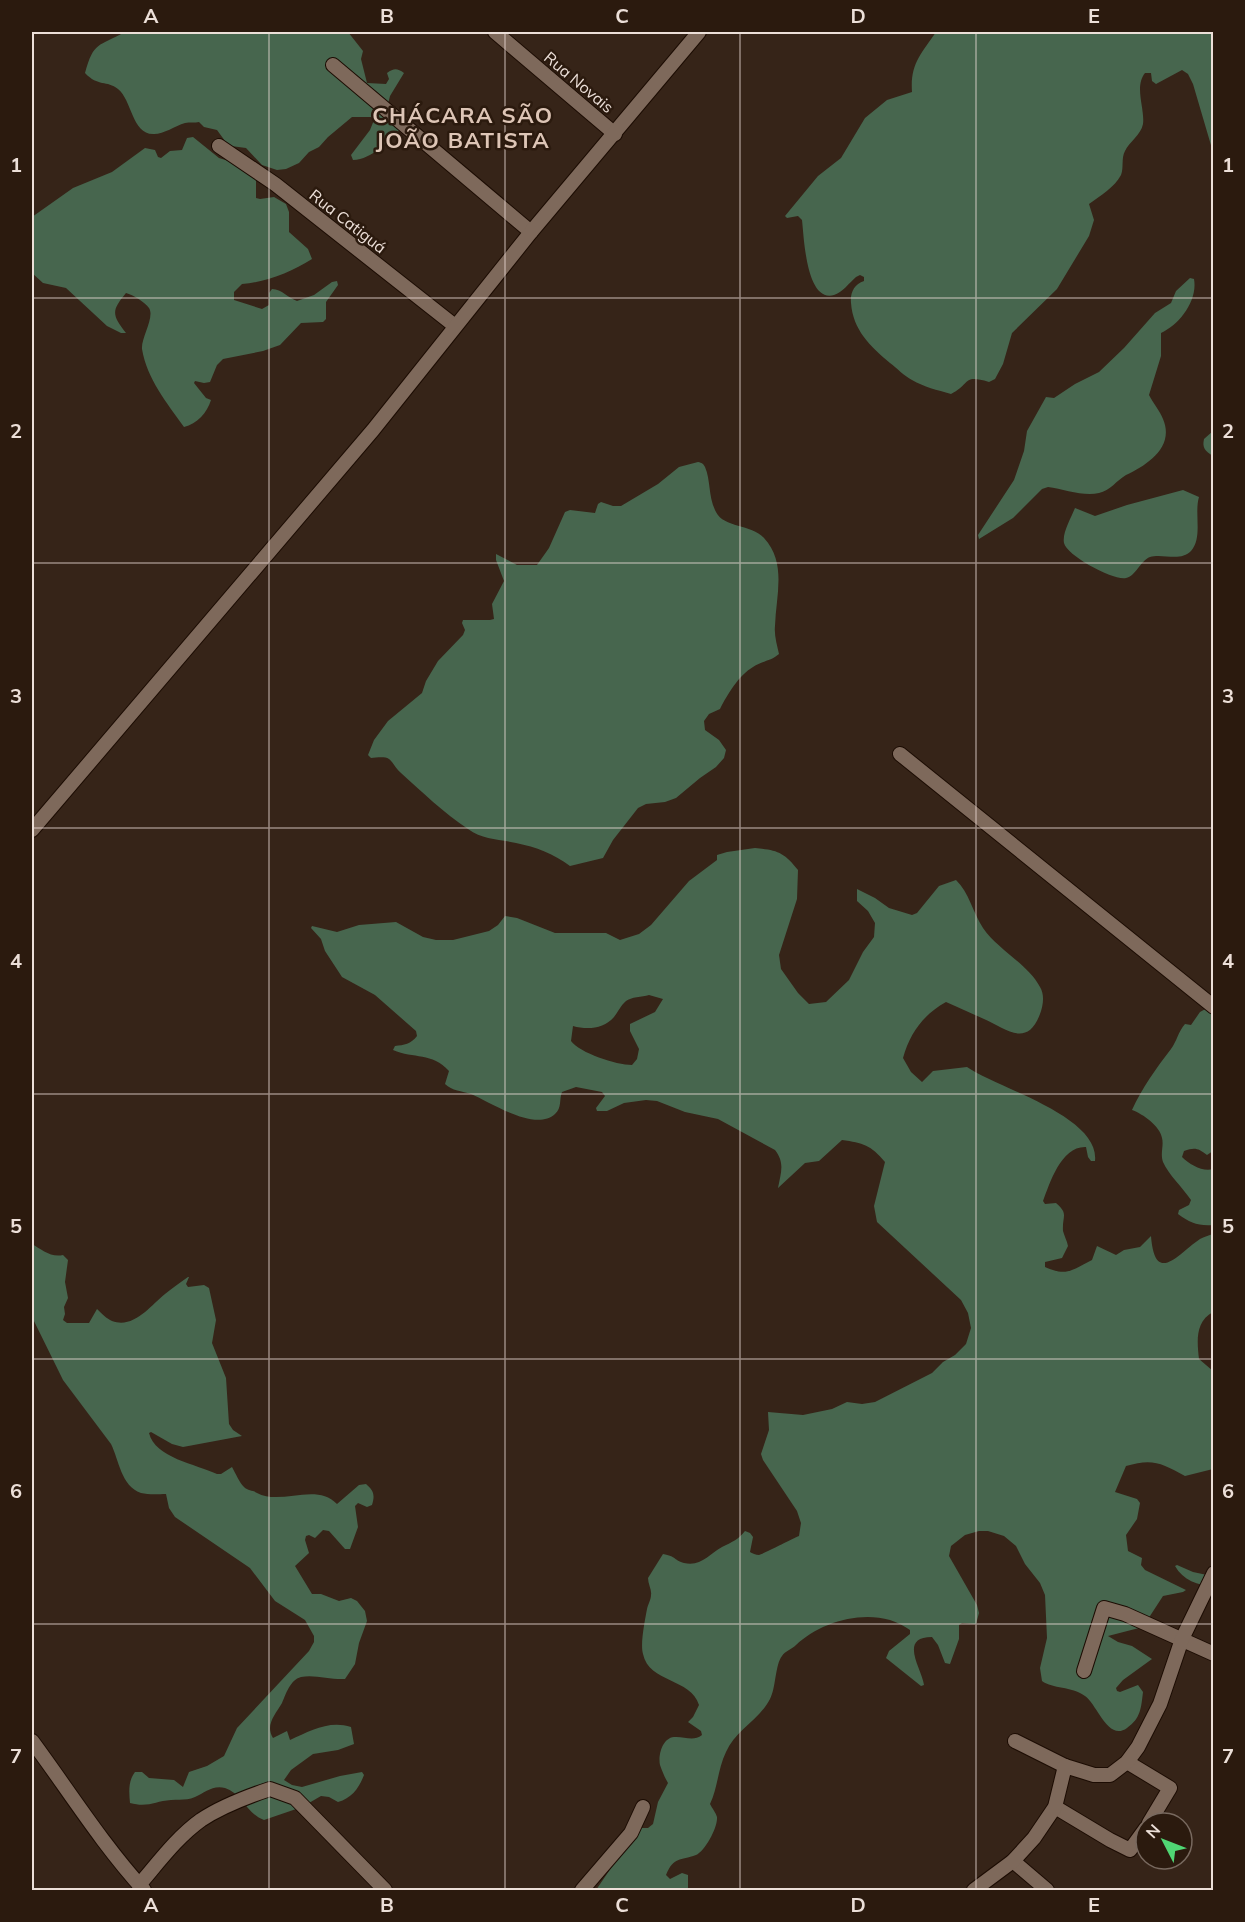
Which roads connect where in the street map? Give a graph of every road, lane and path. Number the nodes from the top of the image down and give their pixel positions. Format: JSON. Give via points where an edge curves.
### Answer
{"nodes":[{"id":1,"x":495,"y":32,"type":"edge"},
{"id":2,"x":699,"y":32,"type":"edge"},
{"id":3,"x":333,"y":65,"type":"dead end"},
{"id":4,"x":615,"y":134,"type":"junction"},
{"id":5,"x":219,"y":146,"type":"dead end"},
{"id":6,"x":531,"y":232,"type":"junction"},
{"id":7,"x":455,"y":326,"type":"junction"},
{"id":8,"x":900,"y":754,"type":"dead end"},
{"id":9,"x":32,"y":830,"type":"edge"},
{"id":10,"x":1214,"y":1007,"type":"edge"},
{"id":11,"x":1214,"y":1573,"type":"edge"},
{"id":12,"x":1182,"y":1639,"type":"junction"},
{"id":13,"x":1214,"y":1654,"type":"edge"},
{"id":14,"x":1084,"y":1671,"type":"dead end"},
{"id":15,"x":32,"y":1741,"type":"edge"},
{"id":16,"x":1015,"y":1742,"type":"dead end"},
{"id":17,"x":1127,"y":1761,"type":"junction"},
{"id":18,"x":1065,"y":1766,"type":"junction"},
{"id":19,"x":644,"y":1807,"type":"dead end"},
{"id":20,"x":1055,"y":1807,"type":"junction"},
{"id":21,"x":1156,"y":1811,"type":"edge"},
{"id":22,"x":1134,"y":1844,"type":"edge"},
{"id":23,"x":1013,"y":1861,"type":"junction"},
{"id":24,"x":141,"y":1888,"type":"edge"},
{"id":25,"x":385,"y":1890,"type":"edge"},
{"id":26,"x":582,"y":1890,"type":"edge"},
{"id":27,"x":974,"y":1890,"type":"edge"},
{"id":28,"x":1047,"y":1890,"type":"edge"}],
"edges":[{"from":1,"to":4,"type":"street","name":"Rua Novais"},
{"from":2,"to":4,"type":"street"},
{"from":3,"to":6,"type":"street"},
{"from":4,"to":6,"type":"street"},
{"from":5,"to":7,"type":"street","name":"Rua Catiguá","via":[[275,184]]},
{"from":6,"to":7,"type":"street"},
{"from":7,"to":9,"type":"street","via":[[373,430]]},
{"from":8,"to":10,"type":"street"},
{"from":11,"to":12,"type":"street"},
{"from":12,"to":13,"type":"street"},
{"from":12,"to":14,"type":"street","via":[[1104,1608]]},
{"from":12,"to":17,"type":"street","via":[[1160,1704]]},
{"from":15,"to":24,"type":"street","via":[[100,1838]]},
{"from":16,"to":18,"type":"street"},
{"from":17,"to":18,"type":"street","via":[[1110,1775],[1094,1775]]},
{"from":17,"to":21,"type":"street","via":[[1170,1788]]},
{"from":18,"to":20,"type":"street"},
{"from":19,"to":26,"type":"street","via":[[631,1833]]},
{"from":20,"to":22,"type":"street","via":[[1130,1850]]},
{"from":20,"to":23,"type":"street"},
{"from":23,"to":27,"type":"street"},
{"from":23,"to":28,"type":"street"},
{"from":24,"to":25,"type":"street","via":[[200,1821],[270,1789],[295,1798]]}]}
